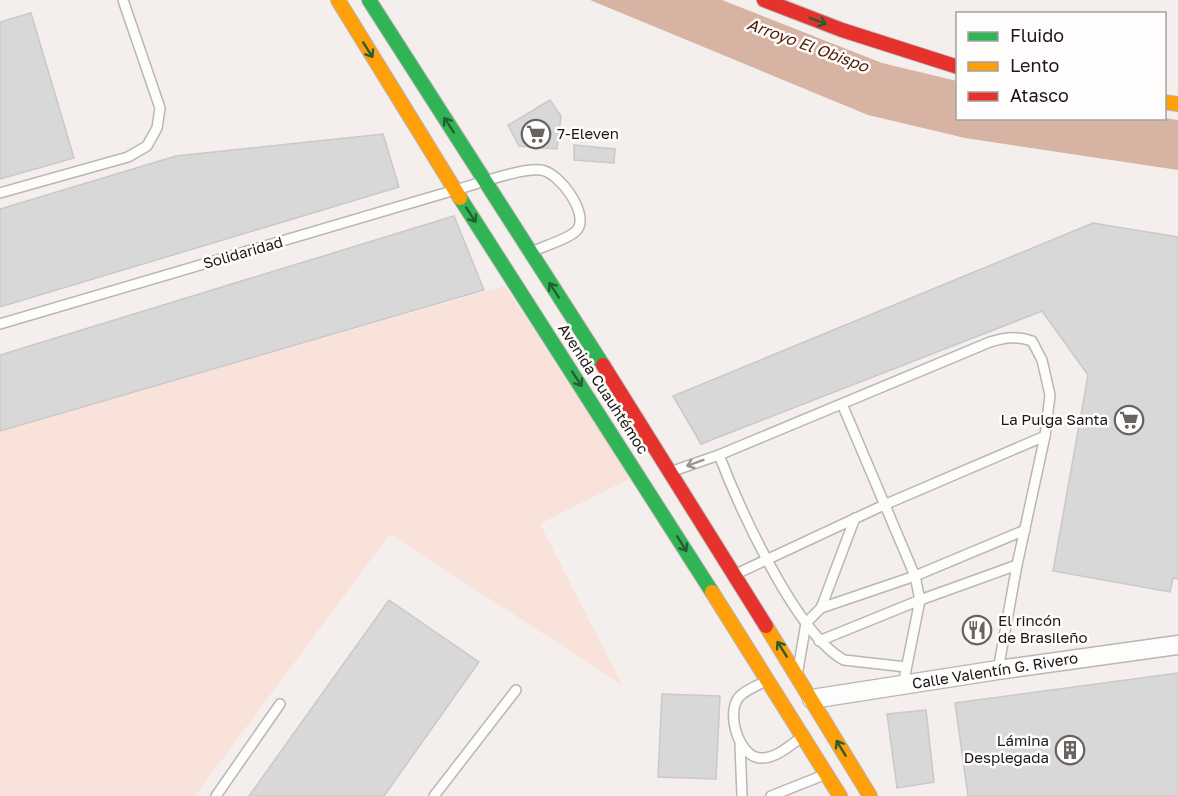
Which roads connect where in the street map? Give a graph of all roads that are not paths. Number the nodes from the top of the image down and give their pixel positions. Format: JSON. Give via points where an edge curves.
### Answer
{"nodes":[{"id":1,"x":123,"y":0,"type":"edge"},
{"id":2,"x":338,"y":0,"type":"edge"},
{"id":3,"x":369,"y":0,"type":"edge"},
{"id":4,"x":764,"y":0,"type":"edge"},
{"id":5,"x":956,"y":67,"type":"edge"},
{"id":6,"x":486,"y":182,"type":"junction"},
{"id":7,"x":455,"y":190,"type":"junction"},
{"id":8,"x":0,"y":193,"type":"edge"},
{"id":9,"x":530,"y":252,"type":"junction"},
{"id":10,"x":0,"y":324,"type":"edge"},
{"id":11,"x":842,"y":404,"type":"junction"},
{"id":12,"x":1045,"y":436,"type":"junction"},
{"id":13,"x":719,"y":455,"type":"junction"},
{"id":14,"x":671,"y":472,"type":"junction"},
{"id":15,"x":884,"y":505,"type":"junction"},
{"id":16,"x":855,"y":518,"type":"junction"},
{"id":17,"x":1025,"y":530,"type":"junction"},
{"id":18,"x":768,"y":559,"type":"junction"},
{"id":19,"x":1017,"y":565,"type":"junction"},
{"id":20,"x":736,"y":574,"type":"junction"},
{"id":21,"x":915,"y":576,"type":"junction"},
{"id":22,"x":920,"y":600,"type":"junction"},
{"id":23,"x":821,"y":608,"type":"junction"},
{"id":24,"x":806,"y":623,"type":"junction"},
{"id":25,"x":819,"y":641,"type":"junction"},
{"id":26,"x":1178,"y":645,"type":"edge"},
{"id":27,"x":751,"y":656,"type":"junction"},
{"id":28,"x":998,"y":670,"type":"junction"},
{"id":29,"x":798,"y":675,"type":"junction"},
{"id":30,"x":905,"y":676,"type":"junction"},
{"id":31,"x":767,"y":680,"type":"junction"},
{"id":32,"x":516,"y":690,"type":"dead end"},
{"id":33,"x":812,"y":699,"type":"junction"},
{"id":34,"x":280,"y":704,"type":"dead end"},
{"id":35,"x":803,"y":736,"type":"junction"},
{"id":36,"x":740,"y":744,"type":"junction"},
{"id":37,"x":826,"y":774,"type":"junction"},
{"id":38,"x":216,"y":796,"type":"edge"},
{"id":39,"x":434,"y":796,"type":"edge"},
{"id":40,"x":742,"y":796,"type":"edge"},
{"id":41,"x":771,"y":796,"type":"edge"},
{"id":42,"x":840,"y":796,"type":"edge"},
{"id":43,"x":870,"y":796,"type":"edge"}],
"edges":[{"from":1,"to":8,"type":"lane","via":[[160,108],[157,128],[147,146],[128,157]]},
{"from":2,"to":7,"type":"main road","name":"Avenida Cuauhtémoc","one_way":true},
{"from":6,"to":3,"type":"main road","name":"Avenida Cuauhtémoc","one_way":true},
{"from":4,"to":5,"type":"main road","one_way":true},
{"from":6,"to":7,"type":"lane","name":"Solidaridad"},
{"from":6,"to":9,"type":"main road","name":"Avenida Cuauhtémoc"},
{"from":6,"to":9,"type":"lane","name":"Solidaridad","via":[[540,170],[558,178],[572,198],[581,215],[576,233]]},
{"from":7,"to":10,"type":"lane","name":"Solidaridad"},
{"from":7,"to":27,"type":"main road","name":"Avenida Cuauhtémoc","one_way":true},
{"from":14,"to":9,"type":"main road","name":"Avenida Cuauhtémoc","one_way":true},
{"from":11,"to":12,"type":"lane","via":[[990,342],[1019,336],[1032,341],[1042,360],[1050,395]]},
{"from":11,"to":13,"type":"lane"},
{"from":11,"to":15,"type":"lane"},
{"from":12,"to":15,"type":"lane"},
{"from":12,"to":17,"type":"lane"},
{"from":13,"to":14,"type":"lane","one_way":true},
{"from":13,"to":18,"type":"lane"},
{"from":14,"to":20,"type":"main road","name":"Avenida Cuauhtémoc"},
{"from":15,"to":16,"type":"lane"},
{"from":15,"to":21,"type":"lane"},
{"from":16,"to":18,"type":"lane"},
{"from":16,"to":23,"type":"lane"},
{"from":17,"to":19,"type":"lane"},
{"from":17,"to":21,"type":"lane"},
{"from":18,"to":20,"type":"lane"},
{"from":18,"to":24,"type":"lane"},
{"from":19,"to":22,"type":"lane"},
{"from":19,"to":28,"type":"lane"},
{"from":29,"to":20,"type":"main road","name":"Avenida Cuauhtémoc","one_way":true},
{"from":21,"to":22,"type":"lane"},
{"from":21,"to":23,"type":"lane"},
{"from":22,"to":25,"type":"lane"},
{"from":22,"to":30,"type":"lane"},
{"from":23,"to":24,"type":"lane"},
{"from":24,"to":25,"type":"lane"},
{"from":24,"to":29,"type":"lane"},
{"from":25,"to":30,"type":"lane","via":[[844,660]]},
{"from":26,"to":28,"type":"street","name":"Calle Valentín G. Rivero"},
{"from":27,"to":31,"type":"main road","name":"Avenida Cuauhtémoc"},
{"from":27,"to":33,"type":"main road","via":[[771,668],[792,694]]},
{"from":28,"to":30,"type":"street","name":"Calle Valentín G. Rivero"},
{"from":29,"to":33,"type":"main road","name":"Avenida Cuauhtémoc"},
{"from":30,"to":33,"type":"street","name":"Calle Valentín G. Rivero"},
{"from":31,"to":35,"type":"main road","name":"Avenida Cuauhtémoc"},
{"from":31,"to":36,"type":"lane","via":[[740,696],[736,704]]},
{"from":32,"to":39,"type":"lane"},
{"from":33,"to":37,"type":"main road","via":[[809,717]]},
{"from":43,"to":33,"type":"main road","name":"Avenida Cuauhtémoc","one_way":true},
{"from":34,"to":38,"type":"lane"},
{"from":35,"to":36,"type":"lane","via":[[776,755],[761,758],[749,754]]},
{"from":35,"to":37,"type":"main road","name":"Avenida Cuauhtémoc"},
{"from":36,"to":40,"type":"lane"},
{"from":37,"to":41,"type":"lane"},
{"from":37,"to":42,"type":"main road","name":"Avenida Cuauhtémoc"}]}
